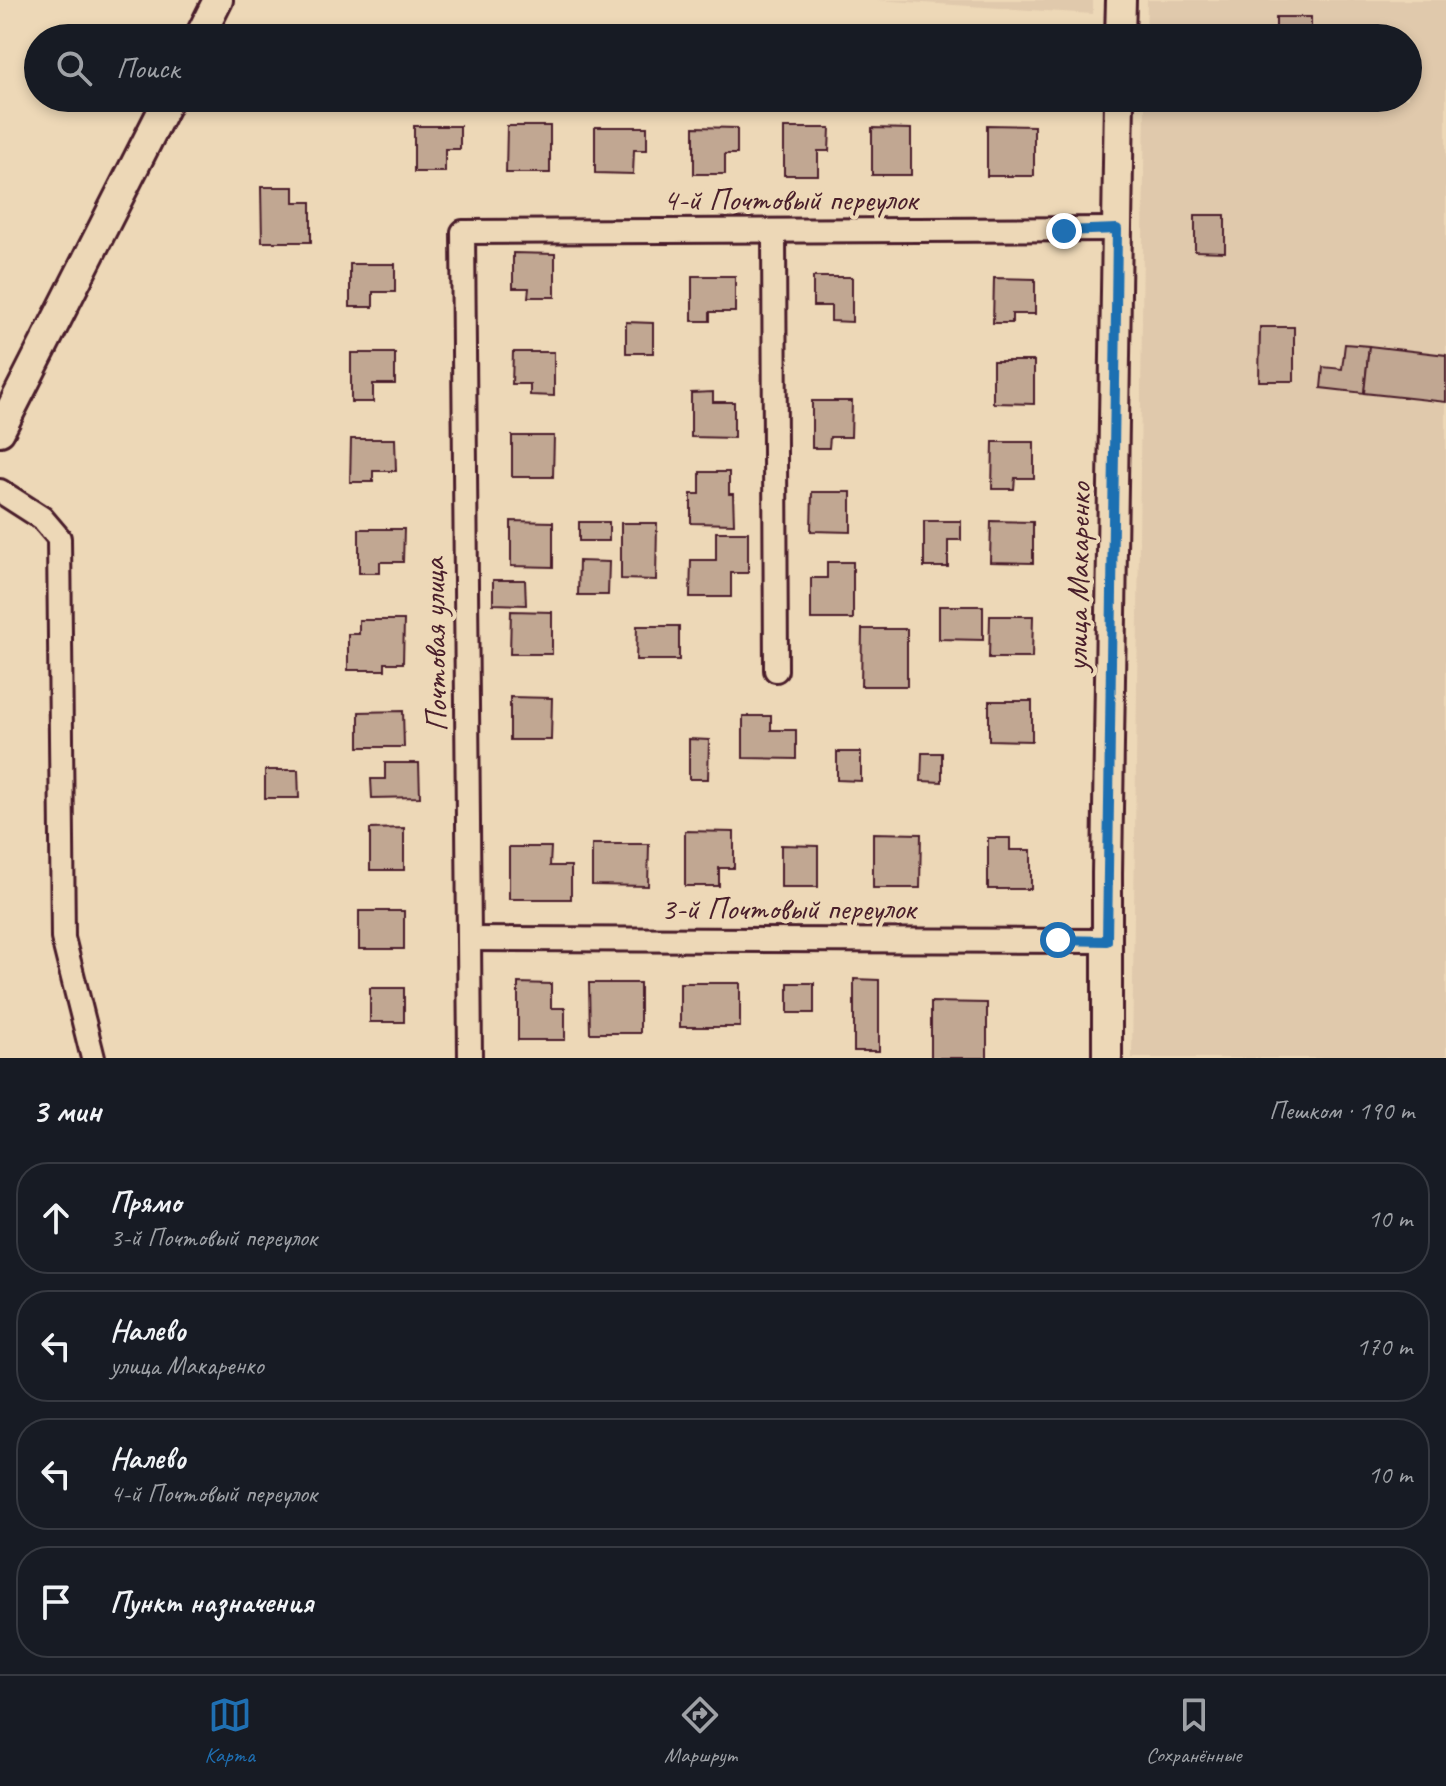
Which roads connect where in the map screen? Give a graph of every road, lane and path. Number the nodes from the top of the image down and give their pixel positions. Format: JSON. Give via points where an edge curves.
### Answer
{"nodes":[{"id":1,"x":218,"y":0,"type":"edge"},
{"id":2,"x":1121,"y":0,"type":"edge"},
{"id":3,"x":206,"y":24,"type":"edge"},
{"id":4,"x":1120,"y":24,"type":"edge"},
{"id":5,"x":162,"y":112,"type":"edge"},
{"id":6,"x":1119,"y":112,"type":"edge"},
{"id":7,"x":1117,"y":229,"type":"junction"},
{"id":8,"x":463,"y":232,"type":"joint"},
{"id":9,"x":774,"y":232,"type":"junction"},
{"id":10,"x":0,"y":431,"type":"edge"},
{"id":11,"x":0,"y":491,"type":"edge"},
{"id":12,"x":776,"y":670,"type":"dead end"},
{"id":13,"x":469,"y":939,"type":"junction"},
{"id":14,"x":1107,"y":941,"type":"junction"},
{"id":15,"x":93,"y":1058,"type":"edge"},
{"id":16,"x":470,"y":1058,"type":"edge"},
{"id":17,"x":1107,"y":1058,"type":"edge"}],
"edges":[{"from":1,"to":3,"type":"street"},
{"from":2,"to":4,"type":"street"},
{"from":5,"to":10,"type":"street"},
{"from":6,"to":7,"type":"street","name":"улица Макаренко"},
{"from":7,"to":9,"type":"street","name":"4-й Почтовый переулок"},
{"from":7,"to":14,"type":"street","name":"улица Макаренко"},
{"from":8,"to":9,"type":"street","name":"4-й Почтовый переулок"},
{"from":8,"to":13,"type":"street","name":"Почтовая улица"},
{"from":9,"to":12,"type":"street"},
{"from":11,"to":15,"type":"street","via":[[42,518],[59,538],[63,938]]},
{"from":13,"to":14,"type":"street","name":"3-й Почтовый переулок"},
{"from":13,"to":16,"type":"street","name":"Почтовая улица"},
{"from":14,"to":17,"type":"street","name":"улица Макаренко"}]}
